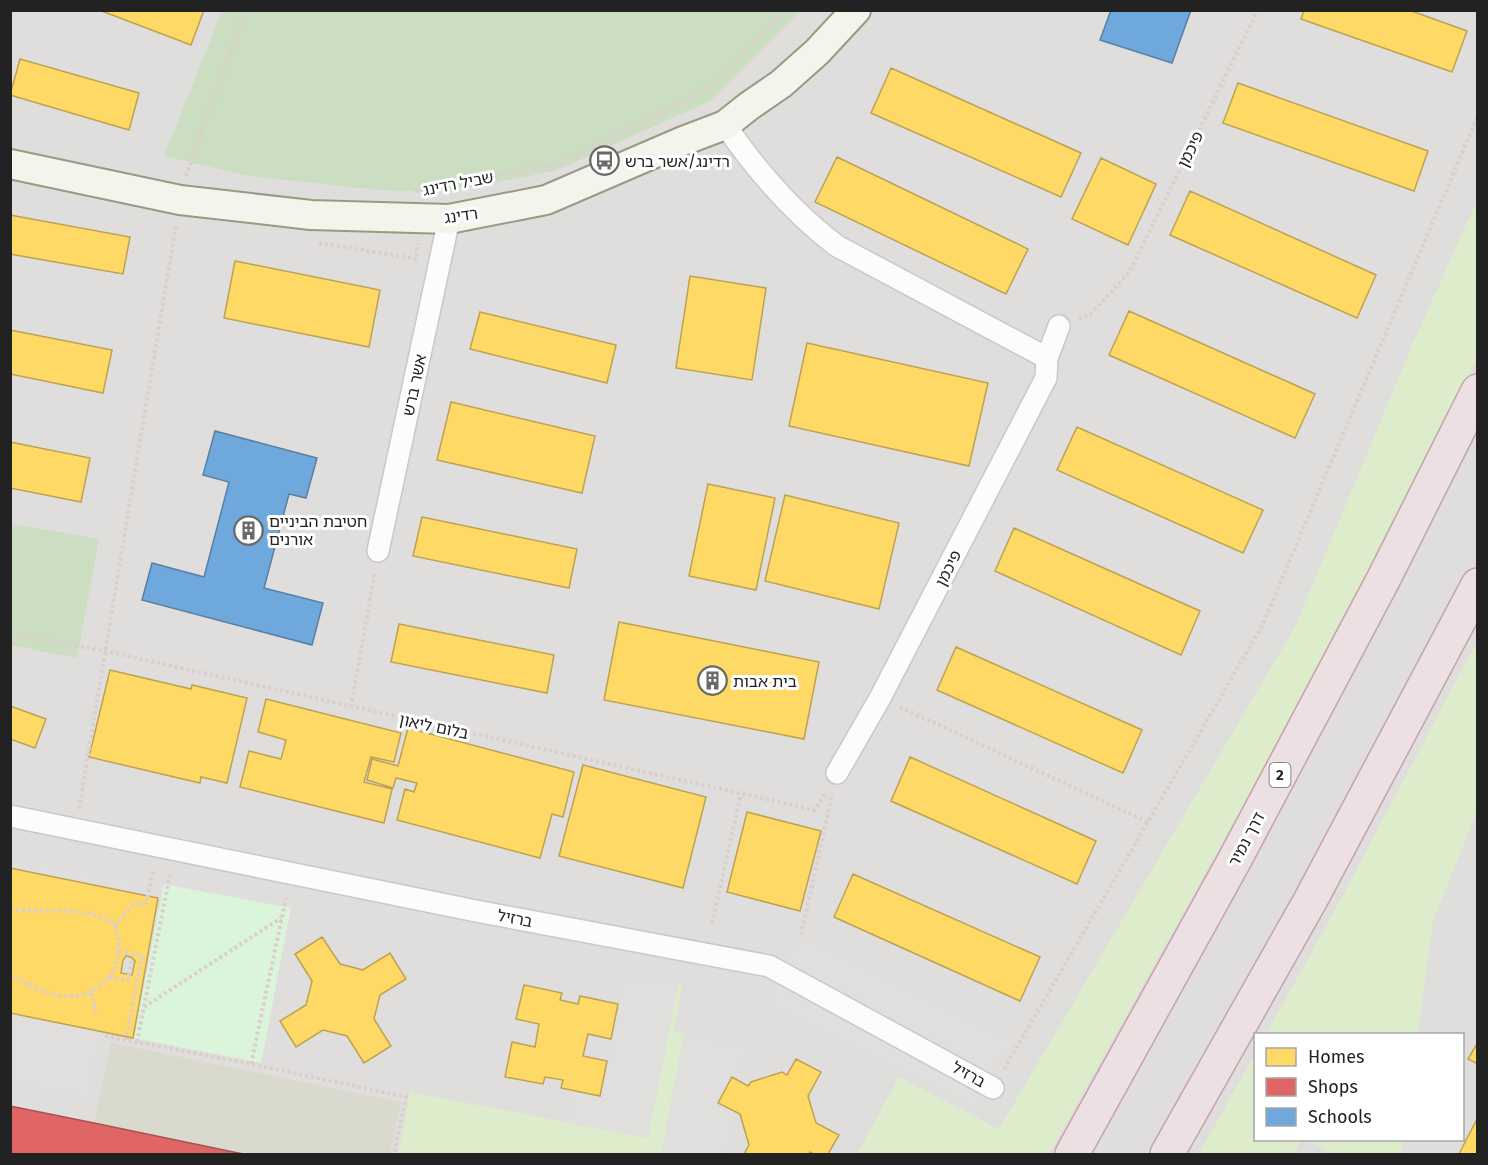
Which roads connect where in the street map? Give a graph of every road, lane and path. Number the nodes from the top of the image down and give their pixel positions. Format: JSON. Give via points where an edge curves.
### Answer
{"nodes":[{"id":1,"x":246,"y":10,"type":"edge"},
{"id":2,"x":785,"y":10,"type":"edge"},
{"id":3,"x":856,"y":10,"type":"edge"},
{"id":4,"x":1258,"y":10,"type":"edge"},
{"id":5,"x":1478,"y":115,"type":"edge"},
{"id":6,"x":725,"y":125,"type":"junction"},
{"id":7,"x":10,"y":164,"type":"edge"},
{"id":8,"x":180,"y":200,"type":"junction"},
{"id":9,"x":418,"y":219,"type":"junction"},
{"id":10,"x":449,"y":219,"type":"junction"},
{"id":11,"x":314,"y":242,"type":"dead end"},
{"id":12,"x":1059,"y":326,"type":"joint"},
{"id":13,"x":1047,"y":358,"type":"junction"},
{"id":14,"x":1478,"y":391,"type":"edge"},
{"id":15,"x":378,"y":552,"type":"joint"},
{"id":16,"x":1478,"y":585,"type":"edge"},
{"id":17,"x":10,"y":633,"type":"edge"},
{"id":18,"x":105,"y":651,"type":"junction"},
{"id":19,"x":880,"y":698,"type":"junction"},
{"id":20,"x":351,"y":707,"type":"junction"},
{"id":21,"x":837,"y":773,"type":"junction"},
{"id":22,"x":741,"y":794,"type":"junction"},
{"id":23,"x":10,"y":816,"type":"edge"},
{"id":24,"x":1148,"y":822,"type":"junction"},
{"id":25,"x":74,"y":830,"type":"junction"},
{"id":26,"x":153,"y":871,"type":"dead end"},
{"id":27,"x":170,"y":874,"type":"dead end"},
{"id":28,"x":286,"y":898,"type":"dead end"},
{"id":29,"x":10,"y":909,"type":"edge"},
{"id":30,"x":281,"y":917,"type":"junction"},
{"id":31,"x":712,"y":923,"type":"dead end"},
{"id":32,"x":115,"y":925,"type":"junction"},
{"id":33,"x":801,"y":935,"type":"dead end"},
{"id":34,"x":118,"y":951,"type":"junction"},
{"id":35,"x":132,"y":958,"type":"dead end"},
{"id":36,"x":10,"y":975,"type":"edge"},
{"id":37,"x":109,"y":977,"type":"junction"},
{"id":38,"x":91,"y":993,"type":"junction"},
{"id":39,"x":144,"y":1007,"type":"junction"},
{"id":40,"x":96,"y":1015,"type":"dead end"},
{"id":41,"x":105,"y":1036,"type":"dead end"},
{"id":42,"x":126,"y":1040,"type":"junction"},
{"id":43,"x":137,"y":1042,"type":"junction"},
{"id":44,"x":251,"y":1064,"type":"junction"},
{"id":45,"x":993,"y":1088,"type":"joint"},
{"id":46,"x":394,"y":1155,"type":"edge"},
{"id":47,"x":1072,"y":1155,"type":"edge"},
{"id":48,"x":1167,"y":1155,"type":"edge"}],
"edges":[{"from":1,"to":8,"type":"path"},
{"from":2,"to":9,"type":"path","name":"שביל רדינג","via":[[701,93],[559,164],[416,190]]},
{"from":3,"to":6,"type":"street","name":"רדינג","via":[[781,84]]},
{"from":4,"to":12,"type":"path","name":"פיכמן","via":[[1130,272],[1090,315]]},
{"from":5,"to":24,"type":"path","via":[[1262,626]]},
{"from":6,"to":10,"type":"street","name":"רדינג","via":[[546,200]]},
{"from":6,"to":13,"type":"street","via":[[789,205],[837,246]]},
{"from":7,"to":8,"type":"street","name":"רדינג"},
{"from":8,"to":9,"type":"street","name":"רדינג","via":[[311,215]]},
{"from":8,"to":18,"type":"path"},
{"from":9,"to":10,"type":"street","name":"רדינג"},
{"from":9,"to":11,"type":"path","name":"שביל רדינג","via":[[417,259]]},
{"from":10,"to":15,"type":"street","name":"אשר ברש"},
{"from":12,"to":13,"type":"street","name":"פיכמן"},
{"from":13,"to":19,"type":"street","name":"פיכמן","via":[[1046,378]]},
{"from":14,"to":47,"type":"highway","name":"דרך נמיר","number":"2","via":[[1245,840]]},
{"from":15,"to":20,"type":"path"},
{"from":16,"to":48,"type":"highway","via":[[1310,901]]},
{"from":17,"to":18,"type":"path","name":"בלום ליאון"},
{"from":18,"to":20,"type":"path","name":"בלום ליאון"},
{"from":18,"to":25,"type":"path"},
{"from":19,"to":21,"type":"street","name":"פיכמן"},
{"from":19,"to":24,"type":"path"},
{"from":20,"to":22,"type":"path","name":"בלום ליאון"},
{"from":21,"to":22,"type":"path","name":"בלום ליאון","via":[[815,810]]},
{"from":21,"to":33,"type":"path"},
{"from":22,"to":31,"type":"path"},
{"from":23,"to":25,"type":"street","name":"ברזיל"},
{"from":24,"to":45,"type":"path"},
{"from":25,"to":45,"type":"street","name":"ברזיל","via":[[769,966]]},
{"from":26,"to":32,"type":"path","via":[[146,905],[135,903]]},
{"from":27,"to":39,"type":"path"},
{"from":28,"to":30,"type":"path"},
{"from":29,"to":32,"type":"path","via":[[58,909],[107,919]]},
{"from":30,"to":39,"type":"path"},
{"from":30,"to":44,"type":"path"},
{"from":32,"to":34,"type":"path"},
{"from":34,"to":37,"type":"path"},
{"from":34,"to":42,"type":"path","via":[[142,955]]},
{"from":35,"to":37,"type":"path","via":[[128,980]]},
{"from":36,"to":38,"type":"path","via":[[58,996]]},
{"from":37,"to":38,"type":"path"},
{"from":38,"to":40,"type":"path"},
{"from":39,"to":43,"type":"path"},
{"from":41,"to":42,"type":"path"},
{"from":42,"to":43,"type":"path"},
{"from":43,"to":44,"type":"path"},
{"from":44,"to":46,"type":"path","via":[[405,1097]]}]}
